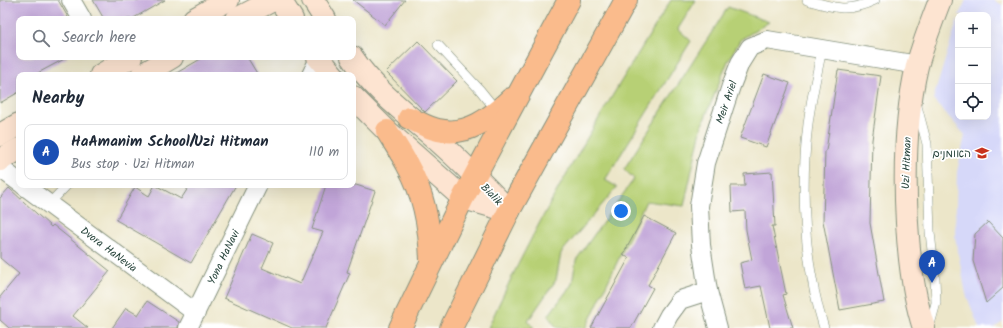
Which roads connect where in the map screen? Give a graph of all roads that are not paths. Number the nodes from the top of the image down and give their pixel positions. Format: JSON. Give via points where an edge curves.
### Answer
{"nodes":[{"id":1,"x":71,"y":0,"type":"edge"},
{"id":2,"x":228,"y":0,"type":"edge"},
{"id":3,"x":272,"y":0,"type":"edge"},
{"id":4,"x":280,"y":0,"type":"edge"},
{"id":5,"x":313,"y":0,"type":"edge"},
{"id":6,"x":329,"y":0,"type":"edge"},
{"id":7,"x":569,"y":0,"type":"edge"},
{"id":8,"x":626,"y":0,"type":"edge"},
{"id":9,"x":632,"y":0,"type":"edge"},
{"id":10,"x":807,"y":0,"type":"edge"},
{"id":11,"x":875,"y":0,"type":"edge"},
{"id":12,"x":940,"y":0,"type":"edge"},
{"id":13,"x":80,"y":16,"type":"edge"},
{"id":14,"x":199,"y":16,"type":"edge"},
{"id":15,"x":243,"y":16,"type":"edge"},
{"id":16,"x":290,"y":16,"type":"edge"},
{"id":17,"x":324,"y":16,"type":"edge"},
{"id":18,"x":326,"y":16,"type":"edge"},
{"id":19,"x":614,"y":22,"type":"junction"},
{"id":20,"x":438,"y":45,"type":"dead end"},
{"id":21,"x":822,"y":49,"type":"junction"},
{"id":22,"x":123,"y":60,"type":"edge"},
{"id":23,"x":167,"y":60,"type":"edge"},
{"id":24,"x":354,"y":60,"type":"edge"},
{"id":25,"x":918,"y":65,"type":"junction"},
{"id":26,"x":104,"y":67,"type":"edge"},
{"id":27,"x":147,"y":72,"type":"edge"},
{"id":28,"x":521,"y":90,"type":"junction"},
{"id":29,"x":912,"y":91,"type":"junction"},
{"id":30,"x":356,"y":100,"type":"edge"},
{"id":31,"x":497,"y":112,"type":"junction"},
{"id":32,"x":409,"y":118,"type":"junction"},
{"id":33,"x":16,"y":126,"type":"edge"},
{"id":34,"x":387,"y":131,"type":"junction"},
{"id":35,"x":0,"y":135,"type":"edge"},
{"id":36,"x":16,"y":150,"type":"edge"},
{"id":37,"x":0,"y":160,"type":"edge"},
{"id":38,"x":0,"y":168,"type":"edge"},
{"id":39,"x":476,"y":176,"type":"junction"},
{"id":40,"x":16,"y":180,"type":"edge"},
{"id":41,"x":27,"y":188,"type":"edge"},
{"id":42,"x":64,"y":188,"type":"edge"},
{"id":43,"x":257,"y":188,"type":"edge"},
{"id":44,"x":463,"y":198,"type":"junction"},
{"id":45,"x":49,"y":204,"type":"junction"},
{"id":46,"x":509,"y":211,"type":"junction"},
{"id":47,"x":431,"y":264,"type":"junction"},
{"id":48,"x":708,"y":291,"type":"junction"},
{"id":49,"x":192,"y":321,"type":"edge"},
{"id":50,"x":400,"y":328,"type":"edge"},
{"id":51,"x":451,"y":328,"type":"edge"},
{"id":52,"x":662,"y":328,"type":"edge"},
{"id":53,"x":718,"y":328,"type":"edge"},
{"id":54,"x":824,"y":328,"type":"edge"},
{"id":55,"x":924,"y":328,"type":"edge"},
{"id":56,"x":929,"y":328,"type":"edge"}],
"edges":[{"from":1,"to":13,"type":"street"},
{"from":2,"to":14,"type":"street"},
{"from":3,"to":15,"type":"street"},
{"from":4,"to":16,"type":"street"},
{"from":5,"to":17,"type":"street"},
{"from":6,"to":18,"type":"street"},
{"from":7,"to":28,"type":"highway"},
{"from":8,"to":19,"type":"highway"},
{"from":9,"to":19,"type":"lane"},
{"from":10,"to":11,"type":"lane","via":[[836,8],[855,8]]},
{"from":12,"to":25,"type":"street","name":"Uzi Hitman"},
{"from":19,"to":46,"type":"highway"},
{"from":20,"to":31,"type":"lane"},
{"from":21,"to":25,"type":"street","name":"Meir Ariel"},
{"from":21,"to":48,"type":"street","name":"Meir Ariel","via":[[768,40],[750,47],[740,63],[706,163],[699,206],[701,245]]},
{"from":21,"to":54,"type":"lane","via":[[808,123],[804,215],[811,269]]},
{"from":22,"to":26,"type":"street"},
{"from":23,"to":27,"type":"street"},
{"from":24,"to":32,"type":"street","name":"Bialik","via":[[372,82]]},
{"from":25,"to":29,"type":"street","name":"Uzi Hitman"},
{"from":28,"to":31,"type":"highway"},
{"from":28,"to":39,"type":"highway"},
{"from":29,"to":55,"type":"street","name":"Uzi Hitman","via":[[908,119],[905,196],[909,255]]},
{"from":29,"to":56,"type":"lane","via":[[927,144],[936,303]]},
{"from":30,"to":34,"type":"street","name":"Bialik"},
{"from":31,"to":32,"type":"highway","via":[[478,125],[451,132],[437,130]]},
{"from":32,"to":39,"type":"street","name":"Bialik","via":[[438,140]]},
{"from":33,"to":35,"type":"street"},
{"from":34,"to":44,"type":"street","name":"Bialik"},
{"from":34,"to":47,"type":"highway","via":[[409,166],[418,189],[429,225]]},
{"from":36,"to":37,"type":"street"},
{"from":38,"to":40,"type":"street"},
{"from":39,"to":44,"type":"highway"},
{"from":39,"to":46,"type":"street","name":"Bialik"},
{"from":41,"to":45,"type":"street","name":"Dvora HaNevia"},
{"from":42,"to":45,"type":"lane"},
{"from":43,"to":49,"type":"street","name":"Yona HaNavi"},
{"from":44,"to":46,"type":"street","name":"Bialik"},
{"from":44,"to":47,"type":"highway"},
{"from":45,"to":49,"type":"street","name":"Dvora HaNevia"},
{"from":46,"to":51,"type":"highway"},
{"from":47,"to":50,"type":"highway"},
{"from":48,"to":52,"type":"street","via":[[680,300]]},
{"from":48,"to":53,"type":"street","name":"Meir Ariel"}]}
